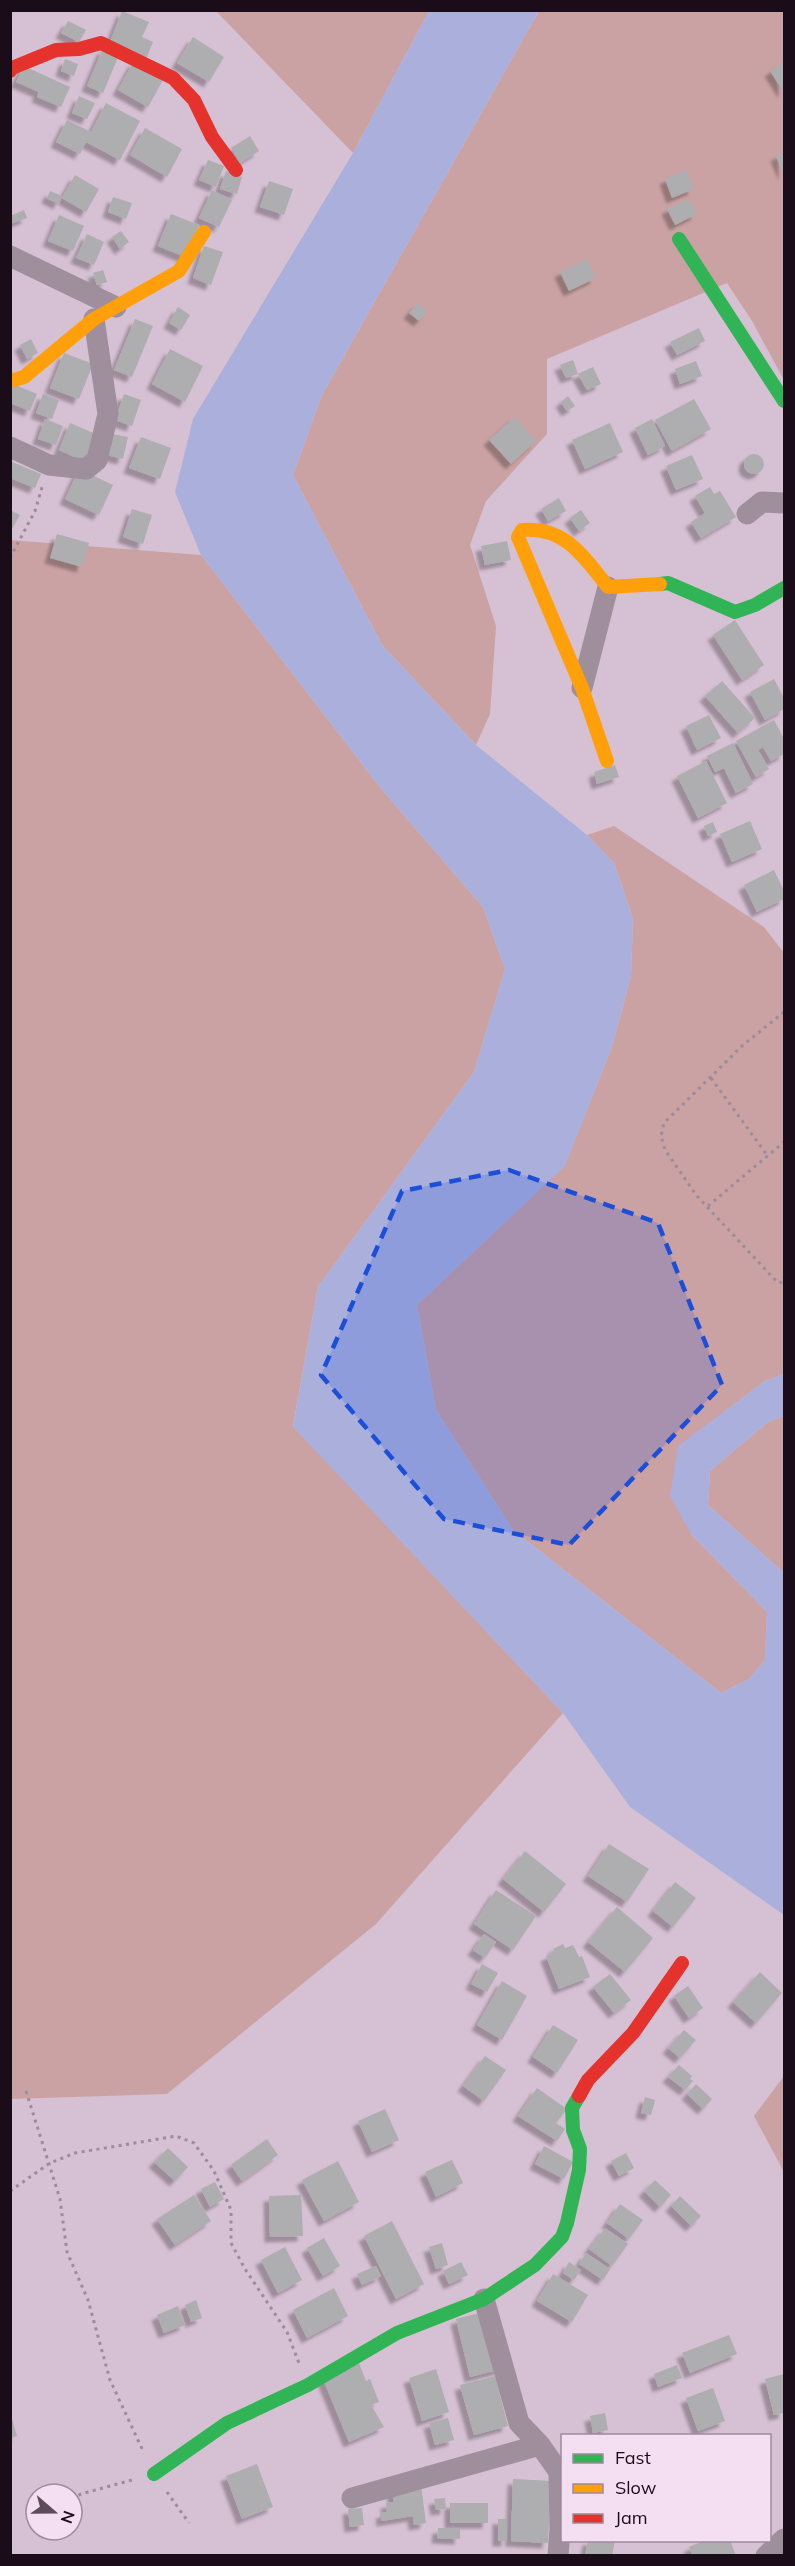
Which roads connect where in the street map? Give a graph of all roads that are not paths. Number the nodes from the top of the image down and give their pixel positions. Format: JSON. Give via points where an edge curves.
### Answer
{"nodes":[{"id":1,"x":10,"y":71,"type":"edge"},
{"id":2,"x":236,"y":170,"type":"dead end"},
{"id":3,"x":204,"y":232,"type":"dead end"},
{"id":4,"x":679,"y":239,"type":"dead end"},
{"id":5,"x":10,"y":256,"type":"edge"},
{"id":6,"x":116,"y":307,"type":"junction"},
{"id":7,"x":94,"y":319,"type":"junction"},
{"id":8,"x":10,"y":381,"type":"edge"},
{"id":9,"x":784,"y":401,"type":"edge"},
{"id":10,"x":10,"y":447,"type":"edge"},
{"id":11,"x":784,"y":503,"type":"edge"},
{"id":12,"x":747,"y":514,"type":"dead end"},
{"id":13,"x":608,"y":587,"type":"junction"},
{"id":14,"x":784,"y":588,"type":"edge"},
{"id":15,"x":582,"y":688,"type":"junction"},
{"id":16,"x":607,"y":761,"type":"dead end"},
{"id":17,"x":681,"y":1963,"type":"dead end"},
{"id":18,"x":484,"y":2299,"type":"junction"},
{"id":19,"x":540,"y":2445,"type":"junction"},
{"id":20,"x":154,"y":2474,"type":"road end"},
{"id":21,"x":352,"y":2499,"type":"dead end"},
{"id":22,"x":784,"y":2539,"type":"edge"},
{"id":23,"x":558,"y":2556,"type":"edge"},
{"id":24,"x":766,"y":2556,"type":"edge"}],
"edges":[{"from":1,"to":2,"type":"street","via":[[56,50],[101,43],[173,78],[194,100],[212,137]]},
{"from":3,"to":6,"type":"street","via":[[179,271]]},
{"from":4,"to":9,"type":"street"},
{"from":5,"to":6,"type":"street"},
{"from":6,"to":7,"type":"street"},
{"from":7,"to":8,"type":"street","via":[[24,377]]},
{"from":7,"to":10,"type":"street","via":[[108,414],[97,460],[86,469],[49,465]]},
{"from":11,"to":12,"type":"street","via":[[762,502]]},
{"from":13,"to":14,"type":"street","via":[[668,583],[735,612]]},
{"from":13,"to":15,"type":"street"},
{"from":13,"to":15,"type":"street","via":[[574,547],[553,531],[522,530],[518,537]]},
{"from":15,"to":16,"type":"street"},
{"from":17,"to":18,"type":"street","via":[[633,2033],[588,2080],[572,2108],[573,2130],[580,2149],[579,2170],[562,2237],[535,2265]]},
{"from":18,"to":19,"type":"street","via":[[519,2423]]},
{"from":18,"to":20,"type":"street","via":[[397,2333],[308,2385],[227,2423]]},
{"from":19,"to":21,"type":"street"},
{"from":19,"to":23,"type":"street","via":[[559,2472]]},
{"from":22,"to":24,"type":"street"}]}
